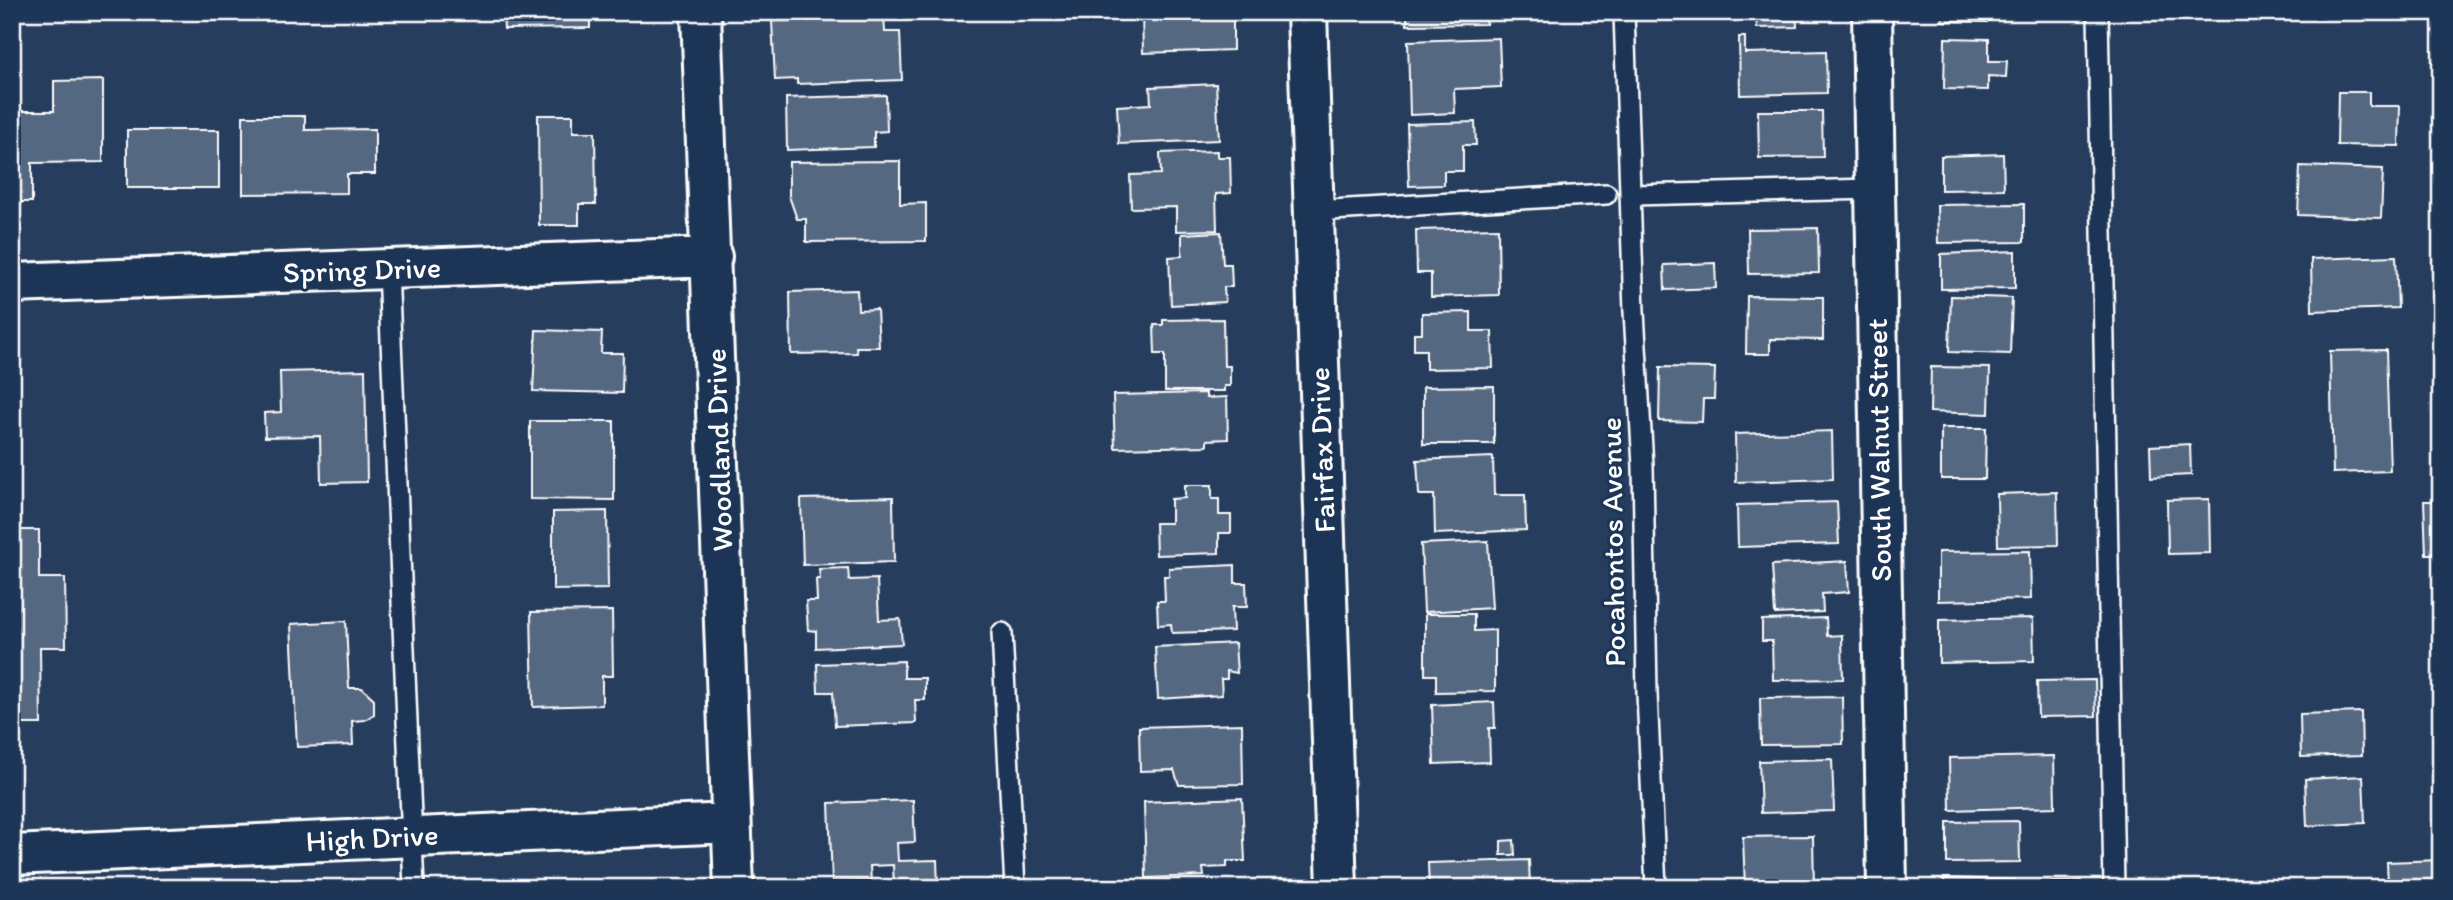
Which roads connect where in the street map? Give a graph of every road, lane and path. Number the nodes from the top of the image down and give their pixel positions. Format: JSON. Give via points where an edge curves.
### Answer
{"nodes":[{"id":1,"x":701,"y":12,"type":"edge"},
{"id":2,"x":1307,"y":12,"type":"edge"},
{"id":3,"x":1624,"y":12,"type":"edge"},
{"id":4,"x":1872,"y":12,"type":"edge"},
{"id":5,"x":2098,"y":12,"type":"edge"},
{"id":6,"x":1875,"y":189,"type":"junction"},
{"id":7,"x":1606,"y":194,"type":"dead end"},
{"id":8,"x":1632,"y":195,"type":"junction"},
{"id":9,"x":1314,"y":211,"type":"junction"},
{"id":10,"x":712,"y":257,"type":"junction"},
{"id":11,"x":388,"y":269,"type":"junction"},
{"id":12,"x":12,"y":283,"type":"edge"},
{"id":13,"x":1002,"y":633,"type":"dead end"},
{"id":14,"x":731,"y":823,"type":"junction"},
{"id":15,"x":411,"y":836,"type":"junction"},
{"id":16,"x":12,"y":855,"type":"edge"},
{"id":17,"x":414,"y":888,"type":"edge"},
{"id":18,"x":734,"y":888,"type":"edge"},
{"id":19,"x":1015,"y":888,"type":"edge"},
{"id":20,"x":1337,"y":888,"type":"edge"},
{"id":21,"x":1656,"y":888,"type":"edge"},
{"id":22,"x":1887,"y":888,"type":"edge"},
{"id":23,"x":2114,"y":888,"type":"edge"}],
"edges":[{"from":1,"to":10,"type":"street","name":"Woodland Drive"},
{"from":2,"to":9,"type":"street","name":"Fairfax Drive"},
{"from":3,"to":8,"type":"lane","name":"Pocahontos Avenue"},
{"from":4,"to":6,"type":"street","name":"South Walnut Street"},
{"from":5,"to":23,"type":"lane"},
{"from":6,"to":8,"type":"lane"},
{"from":6,"to":22,"type":"street","name":"South Walnut Street"},
{"from":7,"to":9,"type":"lane"},
{"from":8,"to":21,"type":"lane","name":"Pocahontos Avenue"},
{"from":9,"to":20,"type":"street","name":"Fairfax Drive"},
{"from":10,"to":11,"type":"street","name":"Spring Drive"},
{"from":10,"to":14,"type":"street","name":"Woodland Drive"},
{"from":11,"to":12,"type":"street","name":"Spring Drive"},
{"from":11,"to":15,"type":"lane"},
{"from":13,"to":19,"type":"lane"},
{"from":14,"to":15,"type":"street","name":"High Drive"},
{"from":14,"to":18,"type":"street","name":"Woodland Drive"},
{"from":15,"to":16,"type":"street","name":"High Drive"},
{"from":15,"to":17,"type":"lane"}]}
